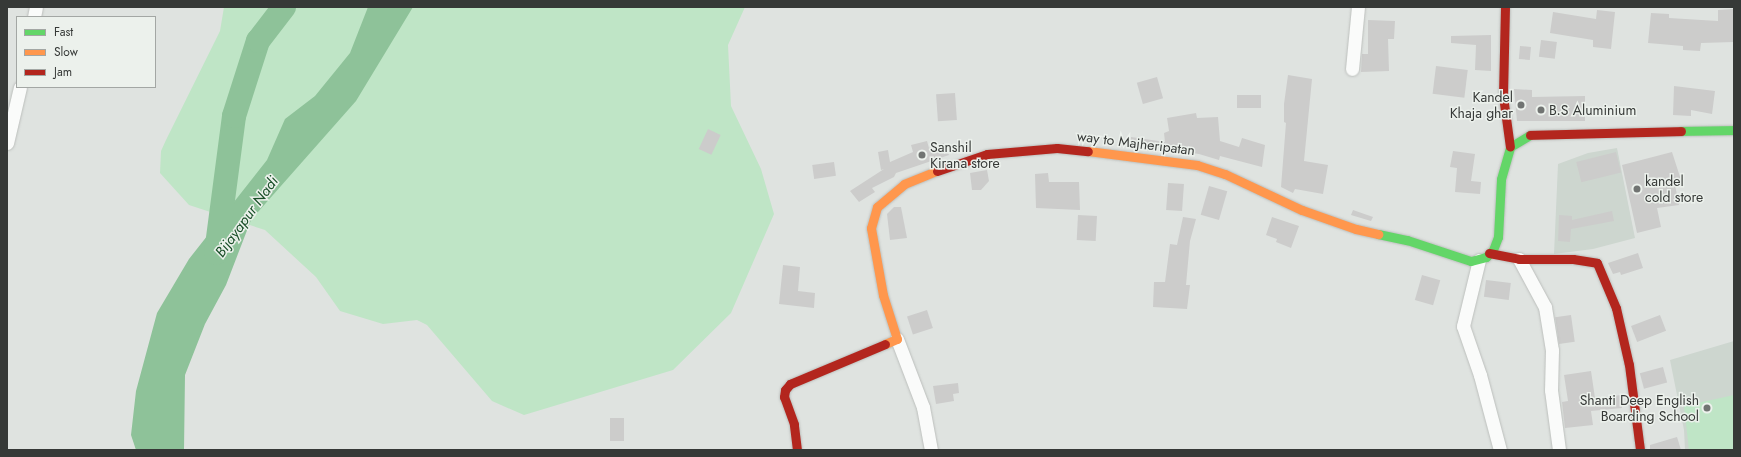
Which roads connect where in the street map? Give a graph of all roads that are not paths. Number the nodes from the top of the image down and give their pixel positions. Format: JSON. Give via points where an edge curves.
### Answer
{"nodes":[{"id":1,"x":1358,"y":7,"type":"edge"},
{"id":2,"x":1505,"y":7,"type":"edge"},
{"id":3,"x":1352,"y":68,"type":"dead end"},
{"id":4,"x":20,"y":88,"type":"edge"},
{"id":5,"x":1734,"y":130,"type":"edge"},
{"id":6,"x":7,"y":143,"type":"edge"},
{"id":7,"x":1510,"y":147,"type":"junction"},
{"id":8,"x":1484,"y":257,"type":"junction"},
{"id":9,"x":1519,"y":259,"type":"junction"},
{"id":10,"x":897,"y":339,"type":"junction"},
{"id":11,"x":797,"y":450,"type":"edge"},
{"id":12,"x":931,"y":450,"type":"edge"},
{"id":13,"x":1500,"y":450,"type":"edge"},
{"id":14,"x":1559,"y":450,"type":"edge"},
{"id":15,"x":1640,"y":450,"type":"edge"}],
"edges":[{"from":1,"to":3,"type":"street"},
{"from":2,"to":7,"type":"main road","via":[[1502,96]]},
{"from":4,"to":6,"type":"street"},
{"from":5,"to":7,"type":"main road","via":[[1534,133]]},
{"from":7,"to":8,"type":"main road","via":[[1501,179],[1498,237]]},
{"from":8,"to":9,"type":"main road","name":"way to Majheripatan"},
{"from":8,"to":10,"type":"main road","name":"way to Majheripatan","via":[[1457,258],[1407,240],[1356,229],[1302,210],[1225,174],[1197,165],[1057,148],[986,154],[904,184],[877,207],[872,219],[871,234],[883,295]]},
{"from":8,"to":13,"type":"street","via":[[1463,326],[1480,375]]},
{"from":9,"to":14,"type":"street","via":[[1545,307],[1552,350],[1551,390]]},
{"from":9,"to":15,"type":"main road","name":"way to Majheripatan","via":[[1573,259],[1597,263],[1616,308],[1629,365]]},
{"from":10,"to":11,"type":"main road","via":[[790,384],[785,390],[784,397],[794,424]]},
{"from":10,"to":12,"type":"street","via":[[923,407]]}]}
